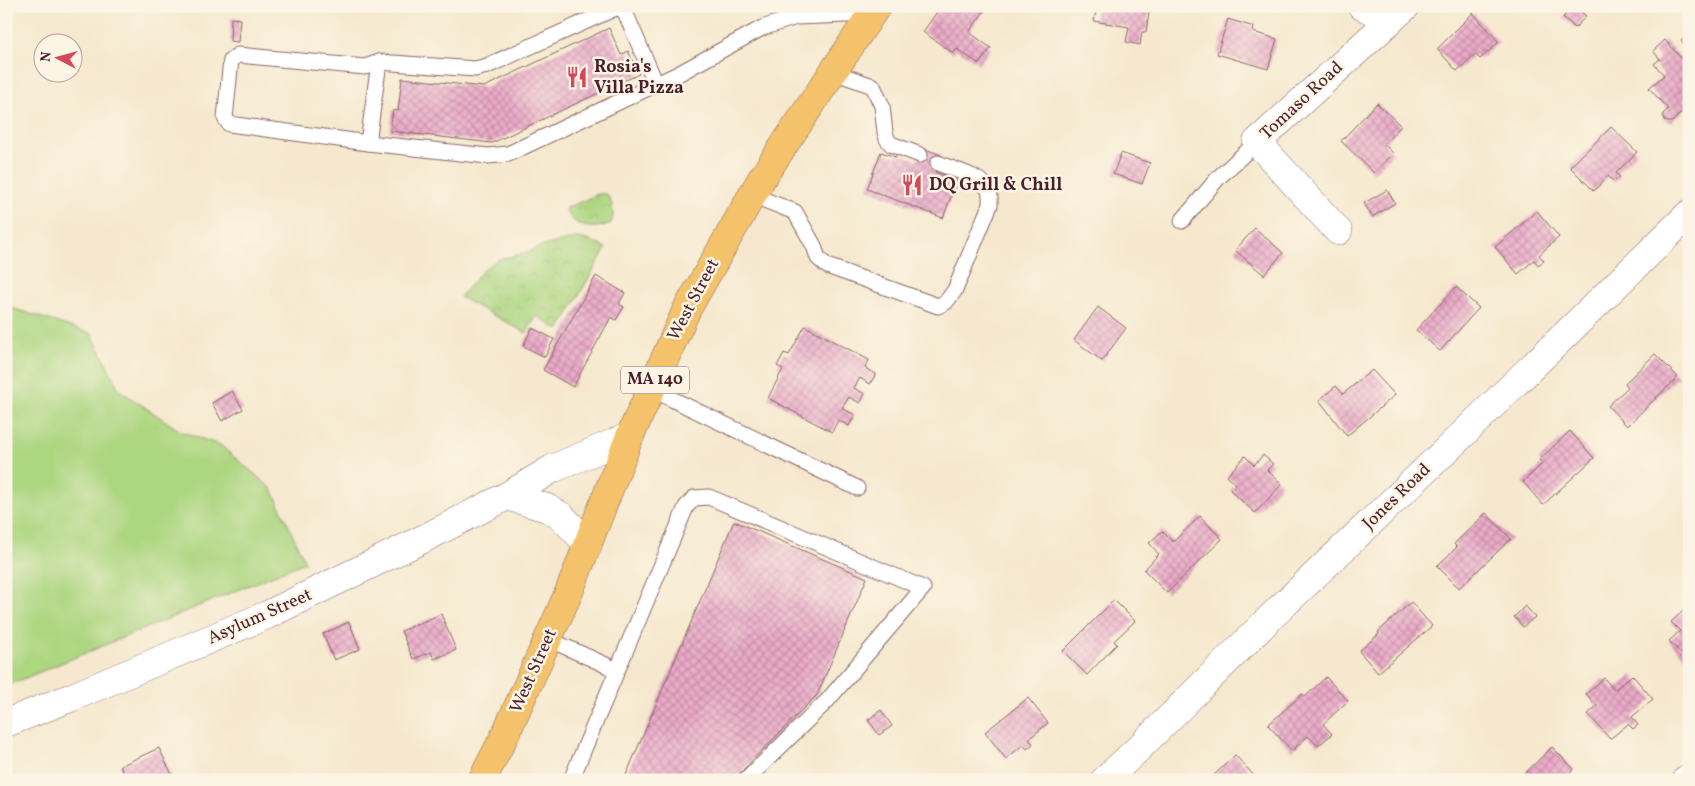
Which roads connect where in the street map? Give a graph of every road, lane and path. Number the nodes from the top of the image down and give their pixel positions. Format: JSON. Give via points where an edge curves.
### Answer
{"nodes":[{"id":1,"x":1362,"y":6,"type":"edge"},
{"id":2,"x":874,"y":10,"type":"edge"},
{"id":3,"x":1399,"y":13,"type":"edge"},
{"id":4,"x":379,"y":62,"type":"junction"},
{"id":5,"x":833,"y":72,"type":"junction"},
{"id":6,"x":656,"y":84,"type":"junction"},
{"id":7,"x":368,"y":142,"type":"junction"},
{"id":8,"x":1257,"y":142,"type":"junction"},
{"id":9,"x":920,"y":155,"type":"dead end"},
{"id":10,"x":938,"y":163,"type":"dead end"},
{"id":11,"x":752,"y":195,"type":"junction"},
{"id":12,"x":1689,"y":214,"type":"edge"},
{"id":13,"x":1182,"y":221,"type":"dead end"},
{"id":14,"x":1338,"y":231,"type":"dead end"},
{"id":15,"x":651,"y":389,"type":"junction"},
{"id":16,"x":630,"y":436,"type":"junction"},
{"id":17,"x":857,"y":488,"type":"dead end"},
{"id":18,"x":507,"y":496,"type":"junction"},
{"id":19,"x":588,"y":544,"type":"junction"},
{"id":20,"x":548,"y":639,"type":"junction"},
{"id":21,"x":617,"y":670,"type":"junction"},
{"id":22,"x":6,"y":723,"type":"edge"},
{"id":23,"x":482,"y":780,"type":"edge"},
{"id":24,"x":571,"y":780,"type":"edge"},
{"id":25,"x":746,"y":780,"type":"edge"},
{"id":26,"x":1105,"y":780,"type":"edge"}],
"edges":[{"from":1,"to":3,"type":"street","name":"Tomaso Road"},
{"from":2,"to":5,"type":"main road","name":"West Street","number":"MA 140"},
{"from":2,"to":6,"type":"lane","via":[[796,17],[762,28]]},
{"from":3,"to":8,"type":"street","name":"Tomaso Road"},
{"from":4,"to":6,"type":"lane","via":[[469,68],[487,66],[618,7],[625,12]]},
{"from":4,"to":7,"type":"lane"},
{"from":4,"to":7,"type":"lane","via":[[365,67],[238,55],[231,60],[225,118],[229,124]]},
{"from":5,"to":9,"type":"lane","via":[[872,86],[882,106],[887,139],[891,144]]},
{"from":5,"to":11,"type":"main road","name":"West Street","number":"MA 140"},
{"from":6,"to":7,"type":"lane","via":[[508,154],[488,156]]},
{"from":8,"to":13,"type":"lane","via":[[1218,178]]},
{"from":8,"to":14,"type":"street","name":"Tomaso Road"},
{"from":10,"to":11,"type":"lane","via":[[979,180],[989,189],[990,198],[954,290],[946,302],[938,306],[827,266],[818,258],[795,212]]},
{"from":11,"to":15,"type":"main road","name":"West Street","number":"MA 140","via":[[687,308]]},
{"from":12,"to":26,"type":"street","name":"Jones Road"},
{"from":15,"to":16,"type":"main road","name":"West Street","number":"MA 140"},
{"from":15,"to":17,"type":"lane"},
{"from":16,"to":18,"type":"street","name":"Asylum Street","via":[[552,469]]},
{"from":16,"to":19,"type":"main road","name":"West Street","number":"MA 140"},
{"from":18,"to":19,"type":"street","via":[[547,508],[561,516]]},
{"from":18,"to":22,"type":"street","name":"Asylum Street","via":[[267,615]]},
{"from":19,"to":20,"type":"main road","name":"West Street","number":"MA 140"},
{"from":20,"to":21,"type":"lane"},
{"from":20,"to":23,"type":"main road","name":"West Street","number":"MA 140"},
{"from":21,"to":24,"type":"lane"},
{"from":21,"to":25,"type":"lane","via":[[686,507],[698,497],[709,497],[923,588],[827,701]]}]}
